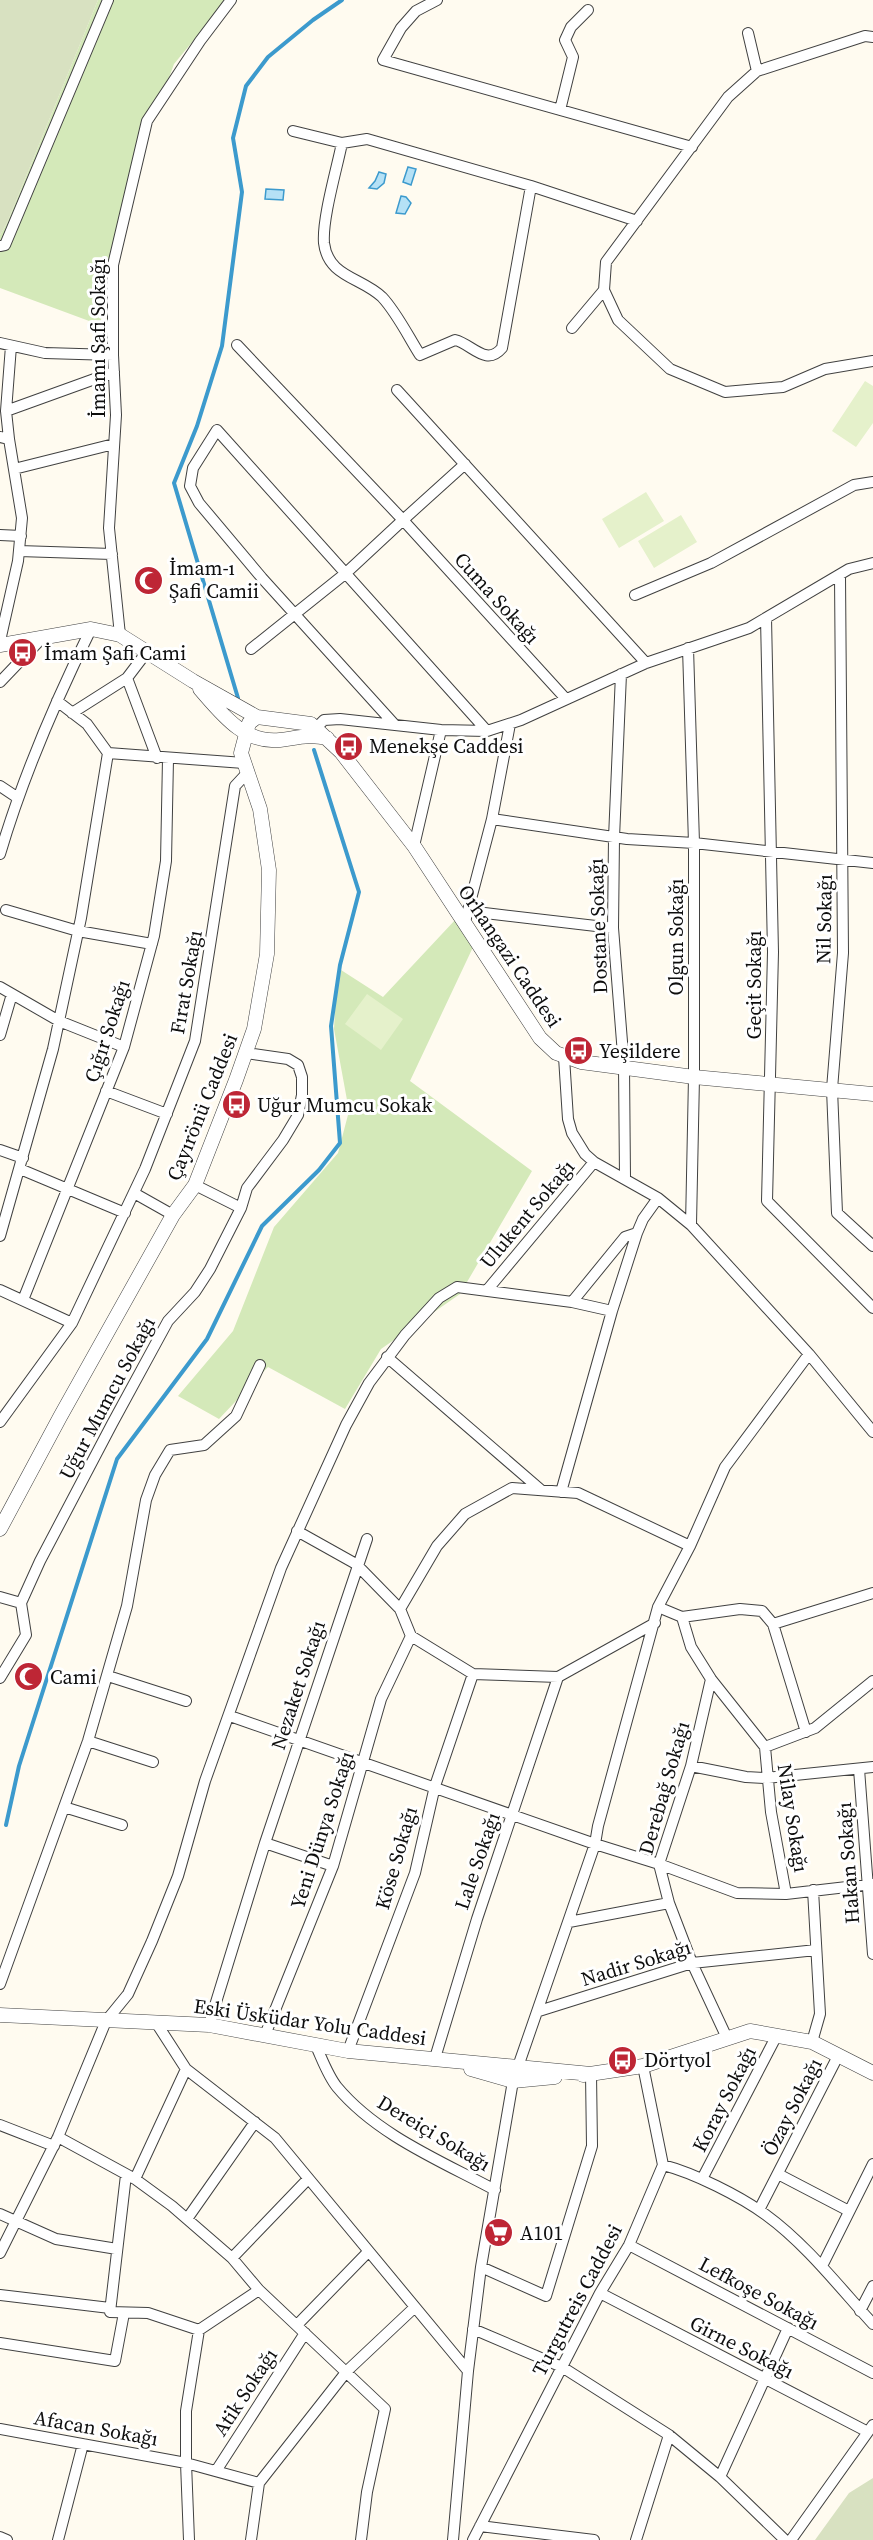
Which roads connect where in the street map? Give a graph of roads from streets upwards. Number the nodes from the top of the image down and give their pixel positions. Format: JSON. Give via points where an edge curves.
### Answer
{"nodes":[{"id":1,"x":108,"y":0,"type":"edge"},
{"id":2,"x":231,"y":0,"type":"edge"},
{"id":3,"x":437,"y":0,"type":"edge"},
{"id":4,"x":588,"y":10,"type":"dead end"},
{"id":5,"x":748,"y":33,"type":"dead end"},
{"id":6,"x":873,"y":37,"type":"edge"},
{"id":7,"x":757,"y":71,"type":"junction"},
{"id":8,"x":560,"y":110,"type":"junction"},
{"id":9,"x":293,"y":131,"type":"dead end"},
{"id":10,"x":342,"y":143,"type":"junction"},
{"id":11,"x":692,"y":147,"type":"junction"},
{"id":12,"x":531,"y":186,"type":"junction"},
{"id":13,"x":637,"y":220,"type":"junction"},
{"id":14,"x":0,"y":246,"type":"edge"},
{"id":15,"x":604,"y":290,"type":"junction"},
{"id":16,"x":572,"y":328,"type":"dead end"},
{"id":17,"x":5,"y":345,"type":"edge"},
{"id":18,"x":237,"y":345,"type":"dead end"},
{"id":19,"x":113,"y":356,"type":"junction"},
{"id":20,"x":873,"y":361,"type":"edge"},
{"id":21,"x":114,"y":372,"type":"junction"},
{"id":22,"x":397,"y":390,"type":"dead end"},
{"id":23,"x":6,"y":411,"type":"junction"},
{"id":24,"x":4,"y":438,"type":"edge"},
{"id":25,"x":114,"y":444,"type":"junction"},
{"id":26,"x":465,"y":464,"type":"junction"},
{"id":27,"x":14,"y":469,"type":"junction"},
{"id":28,"x":873,"y":482,"type":"edge"},
{"id":29,"x":403,"y":520,"type":"junction"},
{"id":30,"x":0,"y":536,"type":"edge"},
{"id":31,"x":21,"y":536,"type":"junction"},
{"id":32,"x":19,"y":551,"type":"junction"},
{"id":33,"x":111,"y":554,"type":"junction"},
{"id":34,"x":873,"y":563,"type":"edge"},
{"id":35,"x":346,"y":573,"type":"junction"},
{"id":36,"x":840,"y":576,"type":"junction"},
{"id":37,"x":635,"y":595,"type":"dead end"},
{"id":38,"x":294,"y":613,"type":"junction"},
{"id":39,"x":766,"y":618,"type":"junction"},
{"id":40,"x":91,"y":629,"type":"junction"},
{"id":41,"x":120,"y":635,"type":"junction"},
{"id":42,"x":44,"y":636,"type":"junction"},
{"id":43,"x":0,"y":643,"type":"edge"},
{"id":44,"x":688,"y":648,"type":"junction"},
{"id":45,"x":251,"y":649,"type":"dead end"},
{"id":46,"x":146,"y":653,"type":"junction"},
{"id":47,"x":646,"y":663,"type":"junction"},
{"id":48,"x":621,"y":674,"type":"junction"},
{"id":49,"x":127,"y":678,"type":"junction"},
{"id":50,"x":193,"y":681,"type":"junction"},
{"id":51,"x":0,"y":682,"type":"edge"},
{"id":52,"x":566,"y":699,"type":"junction"},
{"id":53,"x":57,"y":701,"type":"junction"},
{"id":54,"x":72,"y":713,"type":"junction"},
{"id":55,"x":257,"y":717,"type":"junction"},
{"id":56,"x":279,"y":719,"type":"junction"},
{"id":57,"x":510,"y":723,"type":"junction"},
{"id":58,"x":395,"y":725,"type":"junction"},
{"id":59,"x":441,"y":730,"type":"junction"},
{"id":60,"x":248,"y":731,"type":"junction"},
{"id":61,"x":312,"y":731,"type":"junction"},
{"id":62,"x":487,"y":731,"type":"junction"},
{"id":63,"x":286,"y":738,"type":"junction"},
{"id":64,"x":262,"y":740,"type":"junction"},
{"id":65,"x":108,"y":753,"type":"junction"},
{"id":66,"x":162,"y":758,"type":"junction"},
{"id":67,"x":246,"y":767,"type":"junction"},
{"id":68,"x":0,"y":786,"type":"edge"},
{"id":69,"x":18,"y":798,"type":"junction"},
{"id":70,"x":492,"y":819,"type":"junction"},
{"id":71,"x":614,"y":838,"type":"junction"},
{"id":72,"x":694,"y":843,"type":"junction"},
{"id":73,"x":414,"y":846,"type":"junction"},
{"id":74,"x":770,"y":852,"type":"junction"},
{"id":75,"x":0,"y":854,"type":"edge"},
{"id":76,"x":843,"y":860,"type":"junction"},
{"id":77,"x":873,"y":863,"type":"edge"},
{"id":78,"x":3,"y":909,"type":"edge"},
{"id":79,"x":466,"y":918,"type":"junction"},
{"id":80,"x":0,"y":920,"type":"edge"},
{"id":81,"x":613,"y":928,"type":"junction"},
{"id":82,"x":78,"y":931,"type":"junction"},
{"id":83,"x":152,"y":944,"type":"junction"},
{"id":84,"x":0,"y":987,"type":"edge"},
{"id":85,"x":12,"y":994,"type":"junction"},
{"id":86,"x":59,"y":1021,"type":"junction"},
{"id":87,"x":0,"y":1035,"type":"edge"},
{"id":88,"x":124,"y":1047,"type":"junction"},
{"id":89,"x":246,"y":1053,"type":"junction"},
{"id":90,"x":564,"y":1057,"type":"junction"},
{"id":91,"x":624,"y":1067,"type":"junction"},
{"id":92,"x":694,"y":1077,"type":"junction"},
{"id":93,"x":771,"y":1084,"type":"junction"},
{"id":94,"x":832,"y":1089,"type":"junction"},
{"id":95,"x":106,"y":1091,"type":"junction"},
{"id":96,"x":873,"y":1094,"type":"edge"},
{"id":97,"x":167,"y":1114,"type":"junction"},
{"id":98,"x":0,"y":1150,"type":"edge"},
{"id":99,"x":594,"y":1162,"type":"junction"},
{"id":100,"x":22,"y":1163,"type":"junction"},
{"id":101,"x":625,"y":1178,"type":"junction"},
{"id":102,"x":195,"y":1185,"type":"junction"},
{"id":103,"x":68,"y":1187,"type":"junction"},
{"id":104,"x":134,"y":1193,"type":"junction"},
{"id":105,"x":657,"y":1198,"type":"junction"},
{"id":106,"x":240,"y":1208,"type":"junction"},
{"id":107,"x":125,"y":1213,"type":"junction"},
{"id":108,"x":173,"y":1215,"type":"junction"},
{"id":109,"x":691,"y":1225,"type":"junction"},
{"id":110,"x":1,"y":1232,"type":"edge"},
{"id":111,"x":637,"y":1233,"type":"junction"},
{"id":112,"x":873,"y":1246,"type":"edge"},
{"id":113,"x":488,"y":1289,"type":"junction"},
{"id":114,"x":0,"y":1290,"type":"edge"},
{"id":115,"x":23,"y":1300,"type":"junction"},
{"id":116,"x":572,"y":1302,"type":"junction"},
{"id":117,"x":873,"y":1308,"type":"edge"},
{"id":118,"x":612,"y":1311,"type":"junction"},
{"id":119,"x":72,"y":1323,"type":"junction"},
{"id":120,"x":808,"y":1354,"type":"junction"},
{"id":121,"x":387,"y":1357,"type":"junction"},
{"id":122,"x":260,"y":1365,"type":"dead end"},
{"id":123,"x":0,"y":1422,"type":"edge"},
{"id":124,"x":873,"y":1432,"type":"edge"},
{"id":125,"x":541,"y":1491,"type":"junction"},
{"id":126,"x":561,"y":1492,"type":"junction"},
{"id":127,"x":0,"y":1529,"type":"edge"},
{"id":128,"x":297,"y":1531,"type":"junction"},
{"id":129,"x":367,"y":1539,"type":"dead end"},
{"id":130,"x":690,"y":1546,"type":"junction"},
{"id":131,"x":356,"y":1564,"type":"junction"},
{"id":132,"x":873,"y":1593,"type":"edge"},
{"id":133,"x":0,"y":1597,"type":"edge"},
{"id":134,"x":21,"y":1603,"type":"junction"},
{"id":135,"x":658,"y":1608,"type":"junction"},
{"id":136,"x":400,"y":1610,"type":"junction"},
{"id":137,"x":682,"y":1617,"type":"junction"},
{"id":138,"x":655,"y":1623,"type":"junction"},
{"id":139,"x":773,"y":1624,"type":"junction"},
{"id":140,"x":411,"y":1636,"type":"junction"},
{"id":141,"x":473,"y":1674,"type":"junction"},
{"id":142,"x":108,"y":1676,"type":"junction"},
{"id":143,"x":558,"y":1677,"type":"junction"},
{"id":144,"x":0,"y":1678,"type":"edge"},
{"id":145,"x":711,"y":1679,"type":"junction"},
{"id":146,"x":873,"y":1681,"type":"edge"},
{"id":147,"x":186,"y":1701,"type":"dead end"},
{"id":148,"x":230,"y":1716,"type":"junction"},
{"id":149,"x":806,"y":1732,"type":"junction"},
{"id":150,"x":299,"y":1740,"type":"junction"},
{"id":151,"x":88,"y":1741,"type":"junction"},
{"id":152,"x":765,"y":1747,"type":"junction"},
{"id":153,"x":363,"y":1761,"type":"junction"},
{"id":154,"x":153,"y":1762,"type":"dead end"},
{"id":155,"x":691,"y":1766,"type":"junction"},
{"id":156,"x":873,"y":1767,"type":"edge"},
{"id":157,"x":859,"y":1769,"type":"junction"},
{"id":158,"x":766,"y":1778,"type":"junction"},
{"id":159,"x":435,"y":1786,"type":"junction"},
{"id":160,"x":64,"y":1807,"type":"junction"},
{"id":161,"x":512,"y":1814,"type":"junction"},
{"id":162,"x":122,"y":1825,"type":"dead end"},
{"id":163,"x":265,"y":1843,"type":"junction"},
{"id":164,"x":595,"y":1844,"type":"junction"},
{"id":165,"x":659,"y":1864,"type":"junction"},
{"id":166,"x":333,"y":1866,"type":"junction"},
{"id":167,"x":870,"y":1884,"type":"edge"},
{"id":168,"x":813,"y":1890,"type":"junction"},
{"id":169,"x":786,"y":1894,"type":"junction"},
{"id":170,"x":669,"y":1903,"type":"junction"},
{"id":171,"x":569,"y":1922,"type":"junction"},
{"id":172,"x":816,"y":1950,"type":"junction"},
{"id":173,"x":873,"y":1954,"type":"edge"},
{"id":174,"x":692,"y":1963,"type":"junction"},
{"id":175,"x":0,"y":1984,"type":"edge"},
{"id":176,"x":539,"y":2011,"type":"junction"},
{"id":177,"x":0,"y":2015,"type":"edge"},
{"id":178,"x":106,"y":2021,"type":"junction"},
{"id":179,"x":157,"y":2024,"type":"junction"},
{"id":180,"x":209,"y":2025,"type":"junction"},
{"id":181,"x":265,"y":2035,"type":"junction"},
{"id":182,"x":777,"y":2035,"type":"junction"},
{"id":183,"x":728,"y":2038,"type":"junction"},
{"id":184,"x":812,"y":2042,"type":"junction"},
{"id":185,"x":316,"y":2046,"type":"junction"},
{"id":186,"x":348,"y":2051,"type":"junction"},
{"id":187,"x":838,"y":2056,"type":"junction"},
{"id":188,"x":435,"y":2058,"type":"junction"},
{"id":189,"x":643,"y":2066,"type":"junction"},
{"id":190,"x":186,"y":2069,"type":"junction"},
{"id":191,"x":873,"y":2073,"type":"edge"},
{"id":192,"x":591,"y":2074,"type":"junction"},
{"id":193,"x":516,"y":2075,"type":"junction"},
{"id":194,"x":255,"y":2122,"type":"junction"},
{"id":195,"x":0,"y":2125,"type":"edge"},
{"id":196,"x":56,"y":2142,"type":"junction"},
{"id":197,"x":873,"y":2164,"type":"edge"},
{"id":198,"x":663,"y":2165,"type":"junction"},
{"id":199,"x":778,"y":2174,"type":"junction"},
{"id":200,"x":130,"y":2177,"type":"junction"},
{"id":201,"x":308,"y":2179,"type":"junction"},
{"id":202,"x":702,"y":2179,"type":"junction"},
{"id":203,"x":495,"y":2190,"type":"junction"},
{"id":204,"x":759,"y":2210,"type":"junction"},
{"id":205,"x":849,"y":2211,"type":"junction"},
{"id":206,"x":0,"y":2214,"type":"edge"},
{"id":207,"x":187,"y":2219,"type":"junction"},
{"id":208,"x":16,"y":2221,"type":"junction"},
{"id":209,"x":629,"y":2245,"type":"junction"},
{"id":210,"x":117,"y":2249,"type":"junction"},
{"id":211,"x":368,"y":2252,"type":"junction"},
{"id":212,"x":0,"y":2253,"type":"edge"},
{"id":213,"x":232,"y":2258,"type":"junction"},
{"id":214,"x":822,"y":2266,"type":"junction"},
{"id":215,"x":481,"y":2267,"type":"junction"},
{"id":216,"x":873,"y":2286,"type":"edge"},
{"id":217,"x":260,"y":2290,"type":"junction"},
{"id":218,"x":600,"y":2293,"type":"junction"},
{"id":219,"x":0,"y":2295,"type":"edge"},
{"id":220,"x":415,"y":2307,"type":"junction"},
{"id":221,"x":110,"y":2308,"type":"junction"},
{"id":222,"x":860,"y":2311,"type":"junction"},
{"id":223,"x":124,"y":2313,"type":"junction"},
{"id":224,"x":873,"y":2324,"type":"edge"},
{"id":225,"x":788,"y":2328,"type":"junction"},
{"id":226,"x":301,"y":2329,"type":"junction"},
{"id":227,"x":473,"y":2329,"type":"junction"},
{"id":228,"x":199,"y":2331,"type":"junction"},
{"id":229,"x":0,"y":2343,"type":"edge"},
{"id":230,"x":562,"y":2367,"type":"junction"},
{"id":231,"x":347,"y":2371,"type":"junction"},
{"id":232,"x":468,"y":2371,"type":"junction"},
{"id":233,"x":873,"y":2373,"type":"edge"},
{"id":234,"x":765,"y":2378,"type":"junction"},
{"id":235,"x":0,"y":2429,"type":"edge"},
{"id":236,"x":871,"y":2429,"type":"edge"},
{"id":237,"x":669,"y":2435,"type":"junction"},
{"id":238,"x":83,"y":2444,"type":"junction"},
{"id":239,"x":186,"y":2463,"type":"junction"},
{"id":240,"x":216,"y":2471,"type":"junction"},
{"id":241,"x":720,"y":2476,"type":"junction"},
{"id":242,"x":259,"y":2483,"type":"junction"},
{"id":243,"x":480,"y":2526,"type":"junction"},
{"id":244,"x":0,"y":2537,"type":"edge"},
{"id":245,"x":8,"y":2540,"type":"edge"},
{"id":246,"x":58,"y":2540,"type":"edge"},
{"id":247,"x":189,"y":2540,"type":"edge"},
{"id":248,"x":251,"y":2540,"type":"edge"},
{"id":249,"x":361,"y":2540,"type":"edge"},
{"id":250,"x":453,"y":2540,"type":"edge"},
{"id":251,"x":473,"y":2540,"type":"edge"},
{"id":252,"x":594,"y":2540,"type":"edge"},
{"id":253,"x":636,"y":2540,"type":"edge"},
{"id":254,"x":785,"y":2540,"type":"edge"},
{"id":255,"x":791,"y":2540,"type":"edge"}],
"edges":[{"from":1,"to":14,"type":"street","via":[[5,244]]},
{"from":2,"to":19,"type":"street","name":"İmamı Şafi Sokağı","via":[[147,121],[113,265]]},
{"from":3,"to":8,"type":"street","via":[[416,10],[383,60]]},
{"from":4,"to":8,"type":"street","via":[[565,40],[573,57]]},
{"from":5,"to":7,"type":"street"},
{"from":6,"to":7,"type":"street","via":[[865,36]]},
{"from":7,"to":11,"type":"street","via":[[728,97]]},
{"from":8,"to":11,"type":"street"},
{"from":9,"to":10,"type":"street"},
{"from":10,"to":12,"type":"street","via":[[367,139]]},
{"from":10,"to":12,"type":"street","via":[[324,232],[327,253],[344,275],[382,297],[420,355],[455,340],[486,356],[493,356],[502,348]]},
{"from":11,"to":13,"type":"street"},
{"from":12,"to":13,"type":"street"},
{"from":13,"to":15,"type":"street","via":[[606,262]]},
{"from":15,"to":16,"type":"street"},
{"from":15,"to":20,"type":"street","via":[[618,320],[670,369],[725,393],[783,387],[825,369]]},
{"from":17,"to":19,"type":"street","via":[[45,353]]},
{"from":17,"to":23,"type":"street"},
{"from":18,"to":29,"type":"street","name":"Cuma Sokağı"},
{"from":19,"to":21,"type":"street","name":"İmamı Şafi Sokağı"},
{"from":21,"to":23,"type":"street"},
{"from":21,"to":25,"type":"street","name":"İmamı Şafi Sokağı"},
{"from":22,"to":26,"type":"street"},
{"from":23,"to":24,"type":"street"},
{"from":24,"to":27,"type":"street"},
{"from":25,"to":27,"type":"street"},
{"from":25,"to":33,"type":"street","name":"İmamı Şafi Sokağı"},
{"from":26,"to":29,"type":"street"},
{"from":26,"to":47,"type":"street"},
{"from":27,"to":31,"type":"street"},
{"from":28,"to":37,"type":"street","via":[[854,485],[711,563]]},
{"from":29,"to":35,"type":"street"},
{"from":29,"to":52,"type":"street","name":"Cuma Sokağı"},
{"from":30,"to":31,"type":"street"},
{"from":31,"to":32,"type":"street"},
{"from":32,"to":33,"type":"street"},
{"from":32,"to":43,"type":"street"},
{"from":33,"to":41,"type":"street","name":"İmamı Şafi Sokağı"},
{"from":34,"to":36,"type":"street","via":[[849,569]]},
{"from":35,"to":38,"type":"street"},
{"from":35,"to":38,"type":"street","via":[[218,430],[193,468],[190,486],[199,503]]},
{"from":35,"to":62,"type":"street"},
{"from":36,"to":39,"type":"street"},
{"from":36,"to":76,"type":"street","name":"Nil Sokağı"},
{"from":38,"to":45,"type":"street"},
{"from":38,"to":58,"type":"street"},
{"from":39,"to":44,"type":"street","via":[[749,628]]},
{"from":39,"to":74,"type":"street","name":"Geçit Sokağı"},
{"from":40,"to":41,"type":"street"},
{"from":40,"to":42,"type":"street"},
{"from":40,"to":53,"type":"street"},
{"from":41,"to":46,"type":"street"},
{"from":42,"to":43,"type":"street"},
{"from":42,"to":51,"type":"street"},
{"from":44,"to":47,"type":"street"},
{"from":44,"to":72,"type":"street","name":"Olgun Sokağı"},
{"from":46,"to":49,"type":"street"},
{"from":46,"to":50,"type":"street"},
{"from":47,"to":48,"type":"street"},
{"from":48,"to":52,"type":"street"},
{"from":48,"to":71,"type":"street","name":"Dostane Sokağı"},
{"from":49,"to":54,"type":"street"},
{"from":49,"to":66,"type":"street","name":"Çığır Sokağı"},
{"from":50,"to":55,"type":"street"},
{"from":50,"to":60,"type":"street","via":[[229,722]]},
{"from":52,"to":57,"type":"street"},
{"from":53,"to":54,"type":"street"},
{"from":53,"to":69,"type":"street"},
{"from":54,"to":65,"type":"street","via":[[87,724]]},
{"from":55,"to":56,"type":"street"},
{"from":55,"to":60,"type":"street","via":[[249,723]]},
{"from":56,"to":61,"type":"street","via":[[303,722]]},
{"from":56,"to":63,"type":"street","via":[[289,727]]},
{"from":57,"to":62,"type":"street"},
{"from":57,"to":70,"type":"street"},
{"from":58,"to":59,"type":"street"},
{"from":58,"to":61,"type":"street","via":[[324,720]]},
{"from":59,"to":62,"type":"street"},
{"from":59,"to":73,"type":"street"},
{"from":60,"to":64,"type":"street"},
{"from":60,"to":67,"type":"street","via":[[241,753]]},
{"from":61,"to":63,"type":"street"},
{"from":61,"to":73,"type":"street","name":"Orhangazi Caddesi","via":[[327,738]]},
{"from":63,"to":64,"type":"street"},
{"from":64,"to":67,"type":"street","via":[[252,749]]},
{"from":65,"to":66,"type":"street"},
{"from":65,"to":82,"type":"street"},
{"from":66,"to":67,"type":"street"},
{"from":66,"to":83,"type":"street","name":"Çığır Sokağı","via":[[166,861]]},
{"from":67,"to":89,"type":"street","name":"Çayırönü Caddesi","via":[[260,809],[270,870],[267,954]]},
{"from":67,"to":97,"type":"street","name":"Fırat Sokağı","via":[[235,786],[195,1041]]},
{"from":68,"to":69,"type":"street"},
{"from":69,"to":75,"type":"street"},
{"from":70,"to":71,"type":"street"},
{"from":70,"to":79,"type":"street"},
{"from":71,"to":72,"type":"street"},
{"from":71,"to":81,"type":"street","name":"Dostane Sokağı"},
{"from":72,"to":74,"type":"street"},
{"from":72,"to":92,"type":"street","name":"Olgun Sokağı"},
{"from":73,"to":79,"type":"street","name":"Orhangazi Caddesi"},
{"from":74,"to":76,"type":"street"},
{"from":74,"to":93,"type":"street","name":"Geçit Sokağı"},
{"from":76,"to":77,"type":"street"},
{"from":76,"to":94,"type":"street","name":"Nil Sokağı","via":[[843,953]]},
{"from":78,"to":80,"type":"street"},
{"from":78,"to":82,"type":"street"},
{"from":79,"to":81,"type":"street"},
{"from":79,"to":90,"type":"street","name":"Orhangazi Caddesi","via":[[540,1038]]},
{"from":81,"to":91,"type":"street","name":"Dostane Sokağı"},
{"from":82,"to":83,"type":"street"},
{"from":82,"to":86,"type":"street"},
{"from":83,"to":88,"type":"street","name":"Çığır Sokağı"},
{"from":84,"to":85,"type":"street"},
{"from":85,"to":86,"type":"street"},
{"from":85,"to":87,"type":"street"},
{"from":86,"to":88,"type":"street"},
{"from":86,"to":100,"type":"street"},
{"from":88,"to":95,"type":"street","name":"Çığır Sokağı"},
{"from":89,"to":102,"type":"street","name":"Çayırönü Caddesi"},
{"from":89,"to":106,"type":"street","name":"Uğur Mumcu Sokağı","via":[[288,1059],[298,1065],[302,1095],[298,1115],[247,1188]]},
{"from":90,"to":91,"type":"street","name":"Orhangazi Caddesi"},
{"from":90,"to":99,"type":"street","via":[[568,1119],[578,1143]]},
{"from":91,"to":92,"type":"street","name":"Orhangazi Caddesi"},
{"from":91,"to":101,"type":"street","name":"Dostane Sokağı"},
{"from":92,"to":93,"type":"street","name":"Orhangazi Caddesi"},
{"from":92,"to":109,"type":"street","name":"Olgun Sokağı"},
{"from":93,"to":94,"type":"street","name":"Orhangazi Caddesi"},
{"from":93,"to":117,"type":"street","name":"Geçit Sokağı","via":[[767,1201]]},
{"from":94,"to":96,"type":"street","name":"Orhangazi Caddesi"},
{"from":94,"to":112,"type":"street","name":"Nil Sokağı","via":[[837,1213]]},
{"from":95,"to":97,"type":"street"},
{"from":95,"to":103,"type":"street","name":"Çığır Sokağı"},
{"from":97,"to":104,"type":"street","name":"Fırat Sokağı"},
{"from":98,"to":100,"type":"street"},
{"from":99,"to":101,"type":"street"},
{"from":99,"to":113,"type":"street","name":"Ulukent Sokağı"},
{"from":100,"to":103,"type":"street"},
{"from":100,"to":110,"type":"street"},
{"from":101,"to":105,"type":"street"},
{"from":102,"to":106,"type":"street"},
{"from":102,"to":108,"type":"street","name":"Çayırönü Caddesi"},
{"from":103,"to":107,"type":"street"},
{"from":103,"to":115,"type":"street","name":"Çığır Sokağı"},
{"from":104,"to":107,"type":"street","name":"Fırat Sokağı"},
{"from":104,"to":108,"type":"street"},
{"from":105,"to":109,"type":"street"},
{"from":105,"to":111,"type":"street"},
{"from":106,"to":134,"type":"street","name":"Uğur Mumcu Sokağı","via":[[210,1269],[168,1321],[40,1560]]},
{"from":107,"to":119,"type":"street","name":"Fırat Sokağı"},
{"from":108,"to":127,"type":"street","name":"Çayırönü Caddesi"},
{"from":109,"to":120,"type":"street"},
{"from":111,"to":116,"type":"street","via":[[625,1237]]},
{"from":111,"to":118,"type":"street"},
{"from":113,"to":116,"type":"street"},
{"from":113,"to":121,"type":"street","via":[[452,1288]]},
{"from":114,"to":115,"type":"street"},
{"from":115,"to":119,"type":"street"},
{"from":116,"to":118,"type":"street"},
{"from":118,"to":126,"type":"street"},
{"from":119,"to":123,"type":"street","name":"Fırat Sokağı"},
{"from":120,"to":124,"type":"street"},
{"from":120,"to":130,"type":"street","via":[[725,1467]]},
{"from":121,"to":125,"type":"street"},
{"from":121,"to":128,"type":"street","via":[[346,1425]]},
{"from":122,"to":142,"type":"street","via":[[236,1416],[204,1445],[170,1450],[155,1475],[146,1500],[127,1606]]},
{"from":125,"to":126,"type":"street"},
{"from":125,"to":136,"type":"street","via":[[512,1488],[465,1514],[437,1546]]},
{"from":126,"to":130,"type":"street","via":[[578,1493]]},
{"from":128,"to":131,"type":"street"},
{"from":128,"to":148,"type":"street"},
{"from":129,"to":131,"type":"street","name":"Nezaket Sokağı"},
{"from":130,"to":135,"type":"street"},
{"from":131,"to":136,"type":"street"},
{"from":131,"to":150,"type":"street","name":"Nezaket Sokağı"},
{"from":132,"to":139,"type":"street"},
{"from":133,"to":134,"type":"street"},
{"from":134,"to":144,"type":"street","via":[[26,1635]]},
{"from":135,"to":137,"type":"street"},
{"from":135,"to":138,"type":"street"},
{"from":136,"to":140,"type":"street"},
{"from":137,"to":139,"type":"street","via":[[740,1609],[762,1611]]},
{"from":137,"to":145,"type":"street","via":[[691,1647]]},
{"from":138,"to":143,"type":"street"},
{"from":138,"to":164,"type":"street"},
{"from":139,"to":149,"type":"street"},
{"from":140,"to":141,"type":"street"},
{"from":140,"to":153,"type":"street","name":"Yeni Dünya Sokağı","via":[[381,1699]]},
{"from":141,"to":143,"type":"street"},
{"from":141,"to":159,"type":"street","name":"Köse Sokağı"},
{"from":142,"to":147,"type":"street"},
{"from":142,"to":151,"type":"street"},
{"from":143,"to":161,"type":"street","name":"Lale Sokağı"},
{"from":145,"to":152,"type":"street"},
{"from":145,"to":155,"type":"street","name":"Derebağ Sokağı"},
{"from":146,"to":149,"type":"street"},
{"from":148,"to":150,"type":"street"},
{"from":148,"to":178,"type":"street","via":[[205,1781],[168,1903],[128,1994]]},
{"from":149,"to":152,"type":"street"},
{"from":150,"to":153,"type":"street"},
{"from":150,"to":163,"type":"street","name":"Nezaket Sokağı"},
{"from":151,"to":154,"type":"street"},
{"from":151,"to":160,"type":"street"},
{"from":152,"to":158,"type":"street","name":"Nilay Sokağı"},
{"from":153,"to":159,"type":"street"},
{"from":153,"to":166,"type":"street","name":"Yeni Dünya Sokağı"},
{"from":155,"to":158,"type":"street"},
{"from":155,"to":165,"type":"street","name":"Derebağ Sokağı"},
{"from":156,"to":157,"type":"street"},
{"from":157,"to":158,"type":"street"},
{"from":157,"to":167,"type":"street","name":"Hakan Sokağı"},
{"from":158,"to":169,"type":"street","name":"Nilay Sokağı"},
{"from":159,"to":161,"type":"street"},
{"from":159,"to":186,"type":"street","name":"Köse Sokağı","via":[[415,1873]]},
{"from":160,"to":162,"type":"street"},
{"from":160,"to":175,"type":"street"},
{"from":161,"to":164,"type":"street"},
{"from":161,"to":188,"type":"street","name":"Lale Sokağı"},
{"from":163,"to":166,"type":"street"},
{"from":163,"to":180,"type":"street","name":"Nezaket Sokağı"},
{"from":164,"to":165,"type":"street"},
{"from":164,"to":171,"type":"street"},
{"from":165,"to":169,"type":"street","via":[[736,1893]]},
{"from":165,"to":170,"type":"street","name":"Derebağ Sokağı"},
{"from":166,"to":181,"type":"street","name":"Yeni Dünya Sokağı"},
{"from":167,"to":168,"type":"street"},
{"from":167,"to":173,"type":"street","name":"Hakan Sokağı"},
{"from":168,"to":169,"type":"street"},
{"from":168,"to":172,"type":"street"},
{"from":170,"to":171,"type":"street"},
{"from":170,"to":174,"type":"street","name":"Derebağ Sokağı"},
{"from":171,"to":176,"type":"street"},
{"from":172,"to":174,"type":"street","name":"Nadir Sokağı"},
{"from":172,"to":184,"type":"street","via":[[820,2014]]},
{"from":174,"to":176,"type":"street","name":"Nadir Sokağı"},
{"from":174,"to":183,"type":"street","name":"Derebağ Sokağı"},
{"from":176,"to":193,"type":"street"},
{"from":177,"to":178,"type":"street","name":"Eski Üsküdar Yolu Caddesi"},
{"from":178,"to":179,"type":"street","name":"Eski Üsküdar Yolu Caddesi"},
{"from":178,"to":196,"type":"street"},
{"from":179,"to":180,"type":"street","name":"Eski Üsküdar Yolu Caddesi"},
{"from":179,"to":190,"type":"street"},
{"from":180,"to":181,"type":"street","name":"Eski Üsküdar Yolu Caddesi"},
{"from":181,"to":185,"type":"street","name":"Eski Üsküdar Yolu Caddesi"},
{"from":182,"to":183,"type":"street","name":"Eski Üsküdar Yolu Caddesi","via":[[750,2031]]},
{"from":182,"to":184,"type":"street","name":"Eski Üsküdar Yolu Caddesi"},
{"from":182,"to":202,"type":"street","name":"Koray Sokağı"},
{"from":183,"to":189,"type":"street","name":"Eski Üsküdar Yolu Caddesi"},
{"from":184,"to":187,"type":"street","name":"Eski Üsküdar Yolu Caddesi"},
{"from":185,"to":186,"type":"street","name":"Eski Üsküdar Yolu Caddesi"},
{"from":185,"to":203,"type":"street","name":"Dereiçi Sokağı","via":[[335,2086],[366,2115],[408,2143]]},
{"from":186,"to":188,"type":"street","name":"Eski Üsküdar Yolu Caddesi"},
{"from":187,"to":191,"type":"street","name":"Eski Üsküdar Yolu Caddesi"},
{"from":187,"to":199,"type":"street","name":"Özay Sokağı"},
{"from":188,"to":193,"type":"street","name":"Eski Üsküdar Yolu Caddesi"},
{"from":189,"to":192,"type":"street","name":"Eski Üsküdar Yolu Caddesi"},
{"from":189,"to":198,"type":"street"},
{"from":190,"to":194,"type":"street"},
{"from":190,"to":200,"type":"street"},
{"from":192,"to":193,"type":"street","name":"Eski Üsküdar Yolu Caddesi"},
{"from":192,"to":215,"type":"street","via":[[592,2146],[546,2296]]},
{"from":193,"to":203,"type":"street"},
{"from":194,"to":201,"type":"street","via":[[275,2138]]},
{"from":194,"to":207,"type":"street"},
{"from":195,"to":196,"type":"street"},
{"from":196,"to":200,"type":"street"},
{"from":196,"to":208,"type":"street"},
{"from":197,"to":205,"type":"street"},
{"from":198,"to":202,"type":"street"},
{"from":198,"to":209,"type":"street","name":"Turgutreis Caddesi"},
{"from":199,"to":204,"type":"street","name":"Özay Sokağı"},
{"from":199,"to":205,"type":"street","name":"Özay Sokağı"},
{"from":200,"to":207,"type":"street"},
{"from":200,"to":210,"type":"street"},
{"from":201,"to":211,"type":"street"},
{"from":201,"to":213,"type":"street"},
{"from":202,"to":204,"type":"street"},
{"from":203,"to":215,"type":"street"},
{"from":204,"to":214,"type":"street"},
{"from":205,"to":214,"type":"street"},
{"from":206,"to":208,"type":"street"},
{"from":207,"to":213,"type":"street"},
{"from":208,"to":210,"type":"street","via":[[56,2239]]},
{"from":208,"to":212,"type":"street"},
{"from":209,"to":218,"type":"street","name":"Turgutreis Caddesi"},
{"from":209,"to":225,"type":"street","name":"Lefkoşe Sokağı"},
{"from":210,"to":221,"type":"street"},
{"from":211,"to":220,"type":"street"},
{"from":211,"to":226,"type":"street","name":"Atik Sokağı"},
{"from":213,"to":217,"type":"street"},
{"from":214,"to":222,"type":"street"},
{"from":215,"to":227,"type":"street"},
{"from":216,"to":222,"type":"street"},
{"from":217,"to":226,"type":"street"},
{"from":217,"to":228,"type":"street"},
{"from":218,"to":230,"type":"street","name":"Turgutreis Caddesi"},
{"from":218,"to":234,"type":"street","name":"Girne Sokağı"},
{"from":219,"to":221,"type":"street"},
{"from":220,"to":231,"type":"street"},
{"from":220,"to":232,"type":"street"},
{"from":221,"to":223,"type":"street","via":[[110,2312]]},
{"from":222,"to":224,"type":"street"},
{"from":223,"to":228,"type":"street","via":[[148,2313]]},
{"from":223,"to":229,"type":"street","via":[[115,2361]]},
{"from":225,"to":233,"type":"street","name":"Lefkoşe Sokağı"},
{"from":225,"to":234,"type":"street"},
{"from":226,"to":231,"type":"street"},
{"from":226,"to":240,"type":"street","name":"Atik Sokağı"},
{"from":227,"to":230,"type":"street"},
{"from":227,"to":232,"type":"street"},
{"from":228,"to":239,"type":"street","via":[[186,2411]]},
{"from":230,"to":237,"type":"street"},
{"from":230,"to":243,"type":"street","name":"Turgutreis Caddesi"},
{"from":231,"to":242,"type":"street"},
{"from":231,"to":249,"type":"street","via":[[385,2409]]},
{"from":232,"to":250,"type":"street"},
{"from":234,"to":236,"type":"street","name":"Girne Sokağı"},
{"from":234,"to":241,"type":"street"},
{"from":235,"to":238,"type":"street","name":"Afacan Sokağı"},
{"from":236,"to":255,"type":"street"},
{"from":237,"to":241,"type":"street"},
{"from":237,"to":253,"type":"street"},
{"from":238,"to":239,"type":"street","name":"Afacan Sokağı"},
{"from":238,"to":246,"type":"street"},
{"from":239,"to":240,"type":"street","name":"Afacan Sokağı"},
{"from":239,"to":247,"type":"street"},
{"from":240,"to":242,"type":"street","name":"Afacan Sokağı"},
{"from":241,"to":254,"type":"street"},
{"from":242,"to":248,"type":"street"},
{"from":243,"to":251,"type":"street","name":"Turgutreis Caddesi"},
{"from":243,"to":252,"type":"street"},
{"from":244,"to":245,"type":"street"}]}
